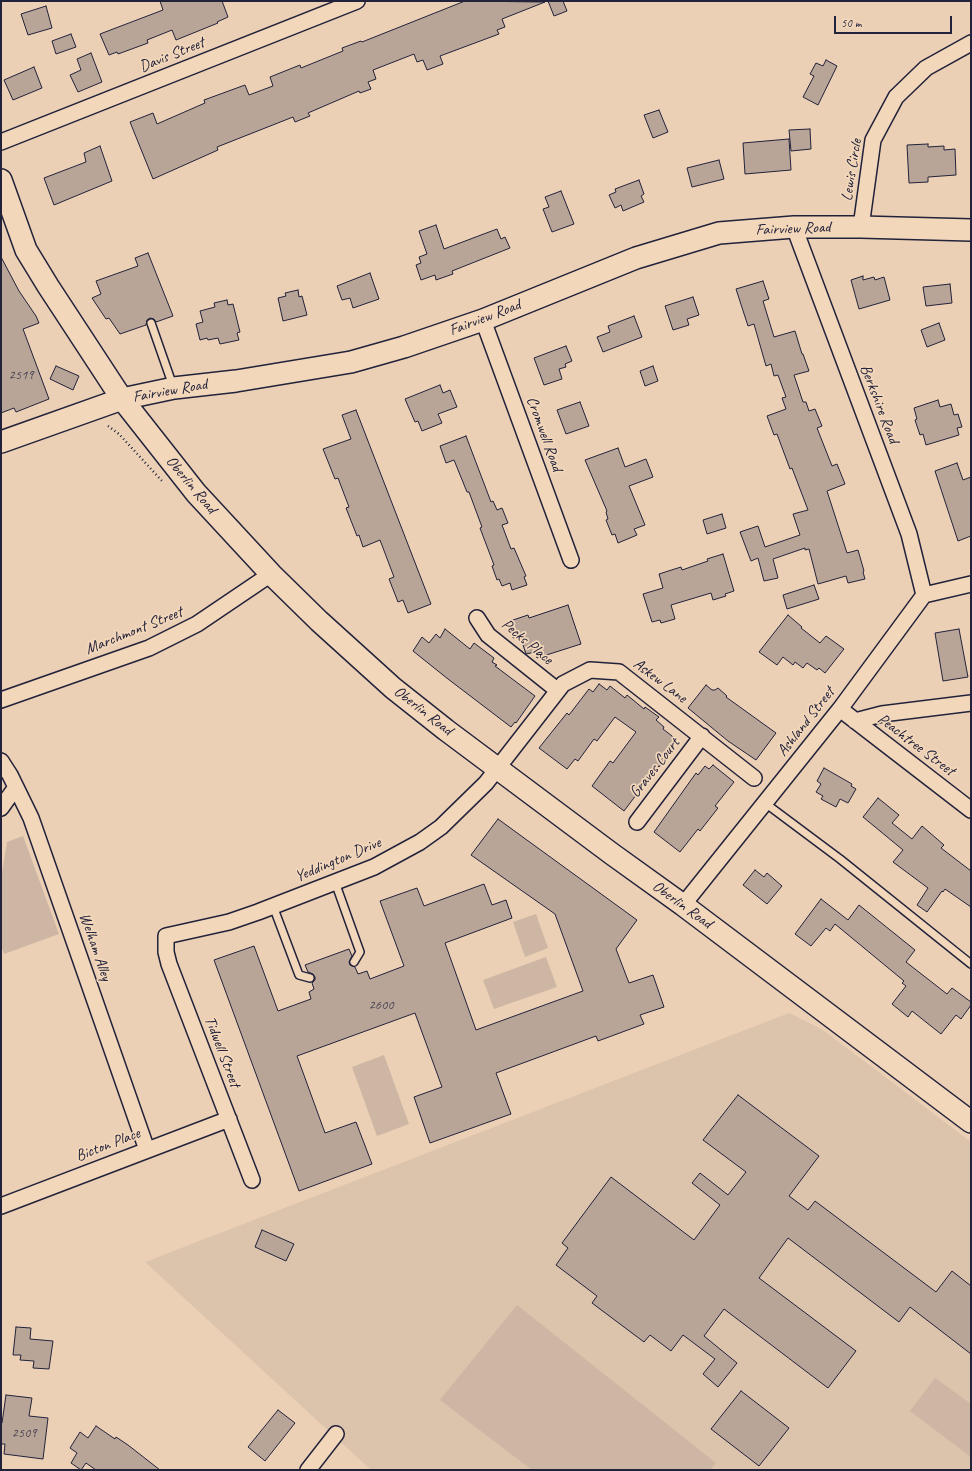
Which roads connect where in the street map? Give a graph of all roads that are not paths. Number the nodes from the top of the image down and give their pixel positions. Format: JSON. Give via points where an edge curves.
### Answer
{"nodes":[{"id":1,"x":357,"y":1,"type":"edge"},
{"id":2,"x":971,"y":43,"type":"edge"},
{"id":3,"x":1,"y":142,"type":"edge"},
{"id":4,"x":1,"y":180,"type":"edge"},
{"id":5,"x":794,"y":227,"type":"junction"},
{"id":6,"x":861,"y":227,"type":"junction"},
{"id":7,"x":971,"y":230,"type":"edge"},
{"id":8,"x":483,"y":320,"type":"junction"},
{"id":9,"x":150,"y":324,"type":"dead end"},
{"id":10,"x":174,"y":388,"type":"junction"},
{"id":11,"x":122,"y":399,"type":"junction"},
{"id":12,"x":1,"y":442,"type":"edge"},
{"id":13,"x":571,"y":560,"type":"dead end"},
{"id":14,"x":271,"y":574,"type":"junction"},
{"id":15,"x":971,"y":584,"type":"edge"},
{"id":16,"x":924,"y":595,"type":"junction"},
{"id":17,"x":477,"y":618,"type":"dead end"},
{"id":18,"x":557,"y":690,"type":"junction"},
{"id":19,"x":1,"y":700,"type":"edge"},
{"id":20,"x":971,"y":703,"type":"edge"},
{"id":21,"x":840,"y":709,"type":"junction"},
{"id":22,"x":855,"y":721,"type":"junction"},
{"id":23,"x":702,"y":736,"type":"junction"},
{"id":24,"x":1,"y":761,"type":"edge"},
{"id":25,"x":498,"y":769,"type":"junction"},
{"id":26,"x":754,"y":778,"type":"dead end"},
{"id":27,"x":16,"y":787,"type":"junction"},
{"id":28,"x":764,"y":803,"type":"junction"},
{"id":29,"x":1,"y":808,"type":"edge"},
{"id":30,"x":971,"y":810,"type":"edge"},
{"id":31,"x":637,"y":822,"type":"dead end"},
{"id":32,"x":335,"y":882,"type":"junction"},
{"id":33,"x":683,"y":905,"type":"junction"},
{"id":34,"x":273,"y":906,"type":"junction"},
{"id":35,"x":166,"y":936,"type":"joint"},
{"id":36,"x":354,"y":962,"type":"dead end"},
{"id":37,"x":971,"y":964,"type":"edge"},
{"id":38,"x":310,"y":978,"type":"dead end"},
{"id":39,"x":229,"y":1120,"type":"junction"},
{"id":40,"x":971,"y":1122,"type":"edge"},
{"id":41,"x":147,"y":1150,"type":"junction"},
{"id":42,"x":252,"y":1180,"type":"dead end"},
{"id":43,"x":1,"y":1206,"type":"edge"},
{"id":44,"x":336,"y":1434,"type":"dead end"},
{"id":45,"x":308,"y":1470,"type":"edge"}],
"edges":[{"from":1,"to":3,"type":"street","name":"Davis Street"},
{"from":2,"to":6,"type":"street","name":"Lewis Circle","via":[[926,68],[896,97],[873,140]]},
{"from":4,"to":11,"type":"main road","name":"Oberlin Road","via":[[26,250]]},
{"from":5,"to":6,"type":"main road","name":"Fairview Road"},
{"from":5,"to":8,"type":"main road","name":"Fairview Road","via":[[719,232],[636,258]]},
{"from":5,"to":16,"type":"street","name":"Berkshire Road","via":[[909,534]]},
{"from":6,"to":7,"type":"main road","name":"Fairview Road"},
{"from":8,"to":10,"type":"main road","name":"Fairview Road","via":[[351,362],[243,380]]},
{"from":8,"to":13,"type":"street","name":"Cromwell Road"},
{"from":9,"to":10,"type":"lane"},
{"from":10,"to":11,"type":"main road","name":"Fairview Road"},
{"from":11,"to":12,"type":"main road","name":"Fairview Road"},
{"from":11,"to":14,"type":"main road","name":"Oberlin Road","via":[[196,493]]},
{"from":14,"to":19,"type":"street","name":"Marchmont Street","via":[[197,624],[149,648]]},
{"from":14,"to":25,"type":"main road","name":"Oberlin Road","via":[[393,688]]},
{"from":15,"to":16,"type":"street"},
{"from":16,"to":21,"type":"street","name":"Ashland Street"},
{"from":17,"to":18,"type":"street","name":"Pecks Place","via":[[488,635]]},
{"from":18,"to":23,"type":"street","name":"Askew Lane","via":[[563,684],[590,670],[619,672]]},
{"from":18,"to":25,"type":"street","name":"Askew Lane"},
{"from":20,"to":22,"type":"street","via":[[882,714]]},
{"from":21,"to":22,"type":"street","name":"Peachtree Street"},
{"from":21,"to":28,"type":"street","name":"Ashland Street"},
{"from":22,"to":30,"type":"street","name":"Peachtree Street"},
{"from":23,"to":26,"type":"street","name":"Askew Lane"},
{"from":23,"to":31,"type":"street","name":"Graves Court"},
{"from":24,"to":27,"type":"street","name":"Welham Alley"},
{"from":25,"to":32,"type":"street","name":"Yeddington Drive","via":[[441,827],[420,842],[374,867]]},
{"from":25,"to":33,"type":"main road","name":"Oberlin Road"},
{"from":27,"to":29,"type":"street"},
{"from":27,"to":41,"type":"street","name":"Welham Alley","via":[[31,818]]},
{"from":28,"to":33,"type":"street","name":"Ashland Street"},
{"from":28,"to":37,"type":"lane","via":[[840,859]]},
{"from":32,"to":34,"type":"street","name":"Yeddington Drive"},
{"from":32,"to":36,"type":"lane","via":[[360,952]]},
{"from":33,"to":40,"type":"main road","name":"Oberlin Road"},
{"from":34,"to":35,"type":"street","name":"Yeddington Drive","via":[[229,922]]},
{"from":34,"to":38,"type":"lane","via":[[299,975]]},
{"from":35,"to":39,"type":"street","name":"Tidwell Street","via":[[169,964]]},
{"from":39,"to":41,"type":"street","name":"Bicton Place"},
{"from":39,"to":42,"type":"street","name":"Tidwell Street"},
{"from":41,"to":43,"type":"street","name":"Bicton Place"},
{"from":44,"to":45,"type":"street"}]}
